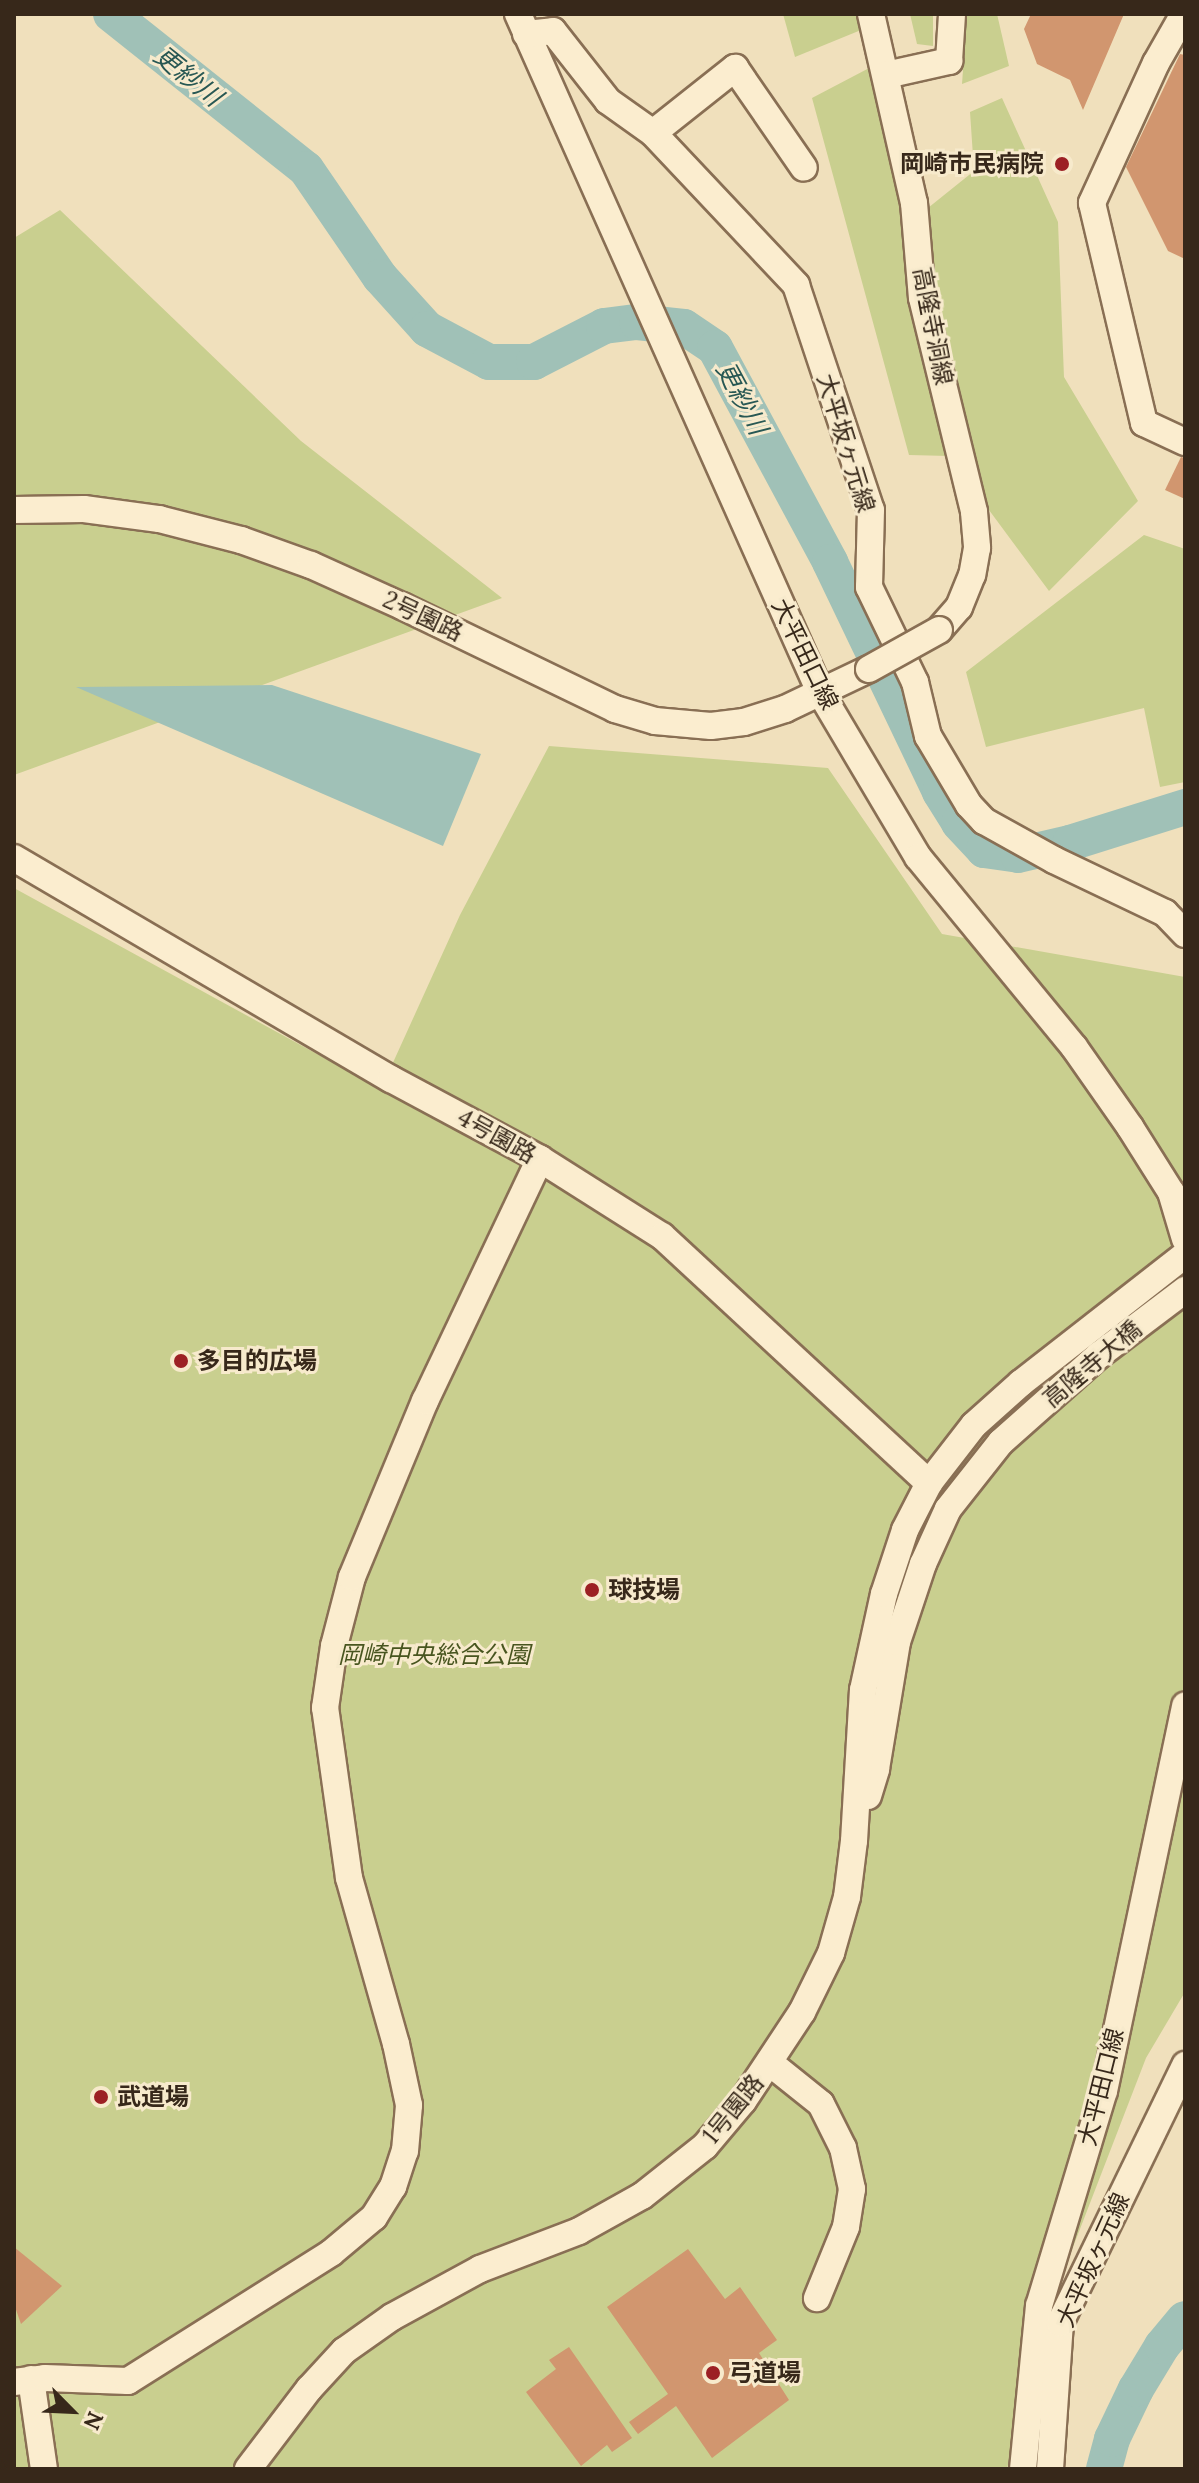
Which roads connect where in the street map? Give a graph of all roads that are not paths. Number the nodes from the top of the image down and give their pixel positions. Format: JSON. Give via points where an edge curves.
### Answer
{"nodes":[{"id":1,"x":871,"y":14,"type":"edge"},
{"id":2,"x":952,"y":14,"type":"edge"},
{"id":3,"x":1184,"y":14,"type":"edge"},
{"id":4,"x":522,"y":24,"type":"edge"},
{"id":5,"x":886,"y":75,"type":"junction"},
{"id":6,"x":653,"y":133,"type":"junction"},
{"id":7,"x":804,"y":168,"type":"dead end"},
{"id":8,"x":1185,"y":442,"type":"edge"},
{"id":9,"x":14,"y":510,"type":"edge"},
{"id":10,"x":939,"y":630,"type":"joint"},
{"id":11,"x":820,"y":692,"type":"junction"},
{"id":12,"x":14,"y":858,"type":"edge"},
{"id":13,"x":1185,"y":934,"type":"edge"},
{"id":14,"x":540,"y":1159,"type":"junction"},
{"id":15,"x":1185,"y":1239,"type":"edge"},
{"id":16,"x":1185,"y":1255,"type":"edge"},
{"id":17,"x":1185,"y":1290,"type":"edge"},
{"id":18,"x":974,"y":1425,"type":"joint"},
{"id":19,"x":929,"y":1483,"type":"junction"},
{"id":20,"x":1185,"y":1705,"type":"edge"},
{"id":21,"x":854,"y":1841,"type":"junction"},
{"id":22,"x":770,"y":2063,"type":"junction"},
{"id":23,"x":1185,"y":2065,"type":"edge"},
{"id":24,"x":817,"y":2298,"type":"dead end"},
{"id":25,"x":22,"y":2380,"type":"edge"},
{"id":26,"x":1026,"y":2467,"type":"edge"},
{"id":27,"x":44,"y":2469,"type":"edge"},
{"id":28,"x":248,"y":2469,"type":"edge"},
{"id":29,"x":1050,"y":2469,"type":"edge"}],
"edges":[{"from":1,"to":5,"type":"street","name":"高隆寺洞線"},
{"from":2,"to":5,"type":"street","via":[[949,61],[936,70]]},
{"from":3,"to":8,"type":"street","via":[[1092,203],[1144,423]]},
{"from":4,"to":6,"type":"street","name":"大平坂ヶ元線","via":[[553,31],[608,101]]},
{"from":4,"to":11,"type":"street","name":"大平田口線"},
{"from":5,"to":10,"type":"street","name":"高隆寺洞線","via":[[914,203],[922,298],[974,512],[977,548],[972,575],[959,607]]},
{"from":6,"to":7,"type":"street","via":[[735,68]]},
{"from":6,"to":13,"type":"street","name":"大平坂ヶ元線","via":[[796,285],[871,510],[869,587],[915,682],[928,736],[969,805],[984,821],[1054,860],[1165,913]]},
{"from":9,"to":11,"type":"street","name":"2号園路","via":[[84,509],[159,519],[241,540],[311,565],[615,709],[655,721],[711,726],[744,722]]},
{"from":10,"to":11,"type":"street","name":"2号園路","bridge":true},
{"from":11,"to":15,"type":"street","name":"大平田口線","via":[[918,857],[1074,1047],[1130,1127],[1171,1192]]},
{"from":12,"to":14,"type":"street","name":"4号園路","via":[[391,1079]]},
{"from":14,"to":19,"type":"street","name":"4号園路","via":[[662,1236]]},
{"from":14,"to":25,"type":"street","via":[[425,1401],[352,1577],[325,1708],[349,1878],[409,2105],[405,2151],[393,2187],[374,2217],[331,2253],[128,2381]]},
{"from":16,"to":18,"type":"street","name":"高隆寺大橋"},
{"from":17,"to":21,"type":"street","name":"高隆寺大橋","via":[[1099,1355],[1001,1442],[948,1509],[897,1642],[876,1769]]},
{"from":18,"to":19,"type":"street","name":"1号園路"},
{"from":19,"to":21,"type":"street","name":"1号園路","via":[[905,1530],[884,1594],[863,1690]]},
{"from":20,"to":26,"type":"street","name":"大平田口線","via":[[1104,2091],[1039,2306]]},
{"from":21,"to":22,"type":"street","name":"1号園路","via":[[847,1897],[831,1953]]},
{"from":22,"to":24,"type":"street","via":[[821,2104],[843,2148],[852,2189],[846,2227]]},
{"from":22,"to":28,"type":"street","name":"1号園路","via":[[705,2146],[642,2196],[579,2231],[480,2269],[392,2317],[344,2351]]},
{"from":23,"to":29,"type":"street","name":"大平坂ヶ元線","via":[[1060,2323]]},
{"from":25,"to":27,"type":"street"}]}
